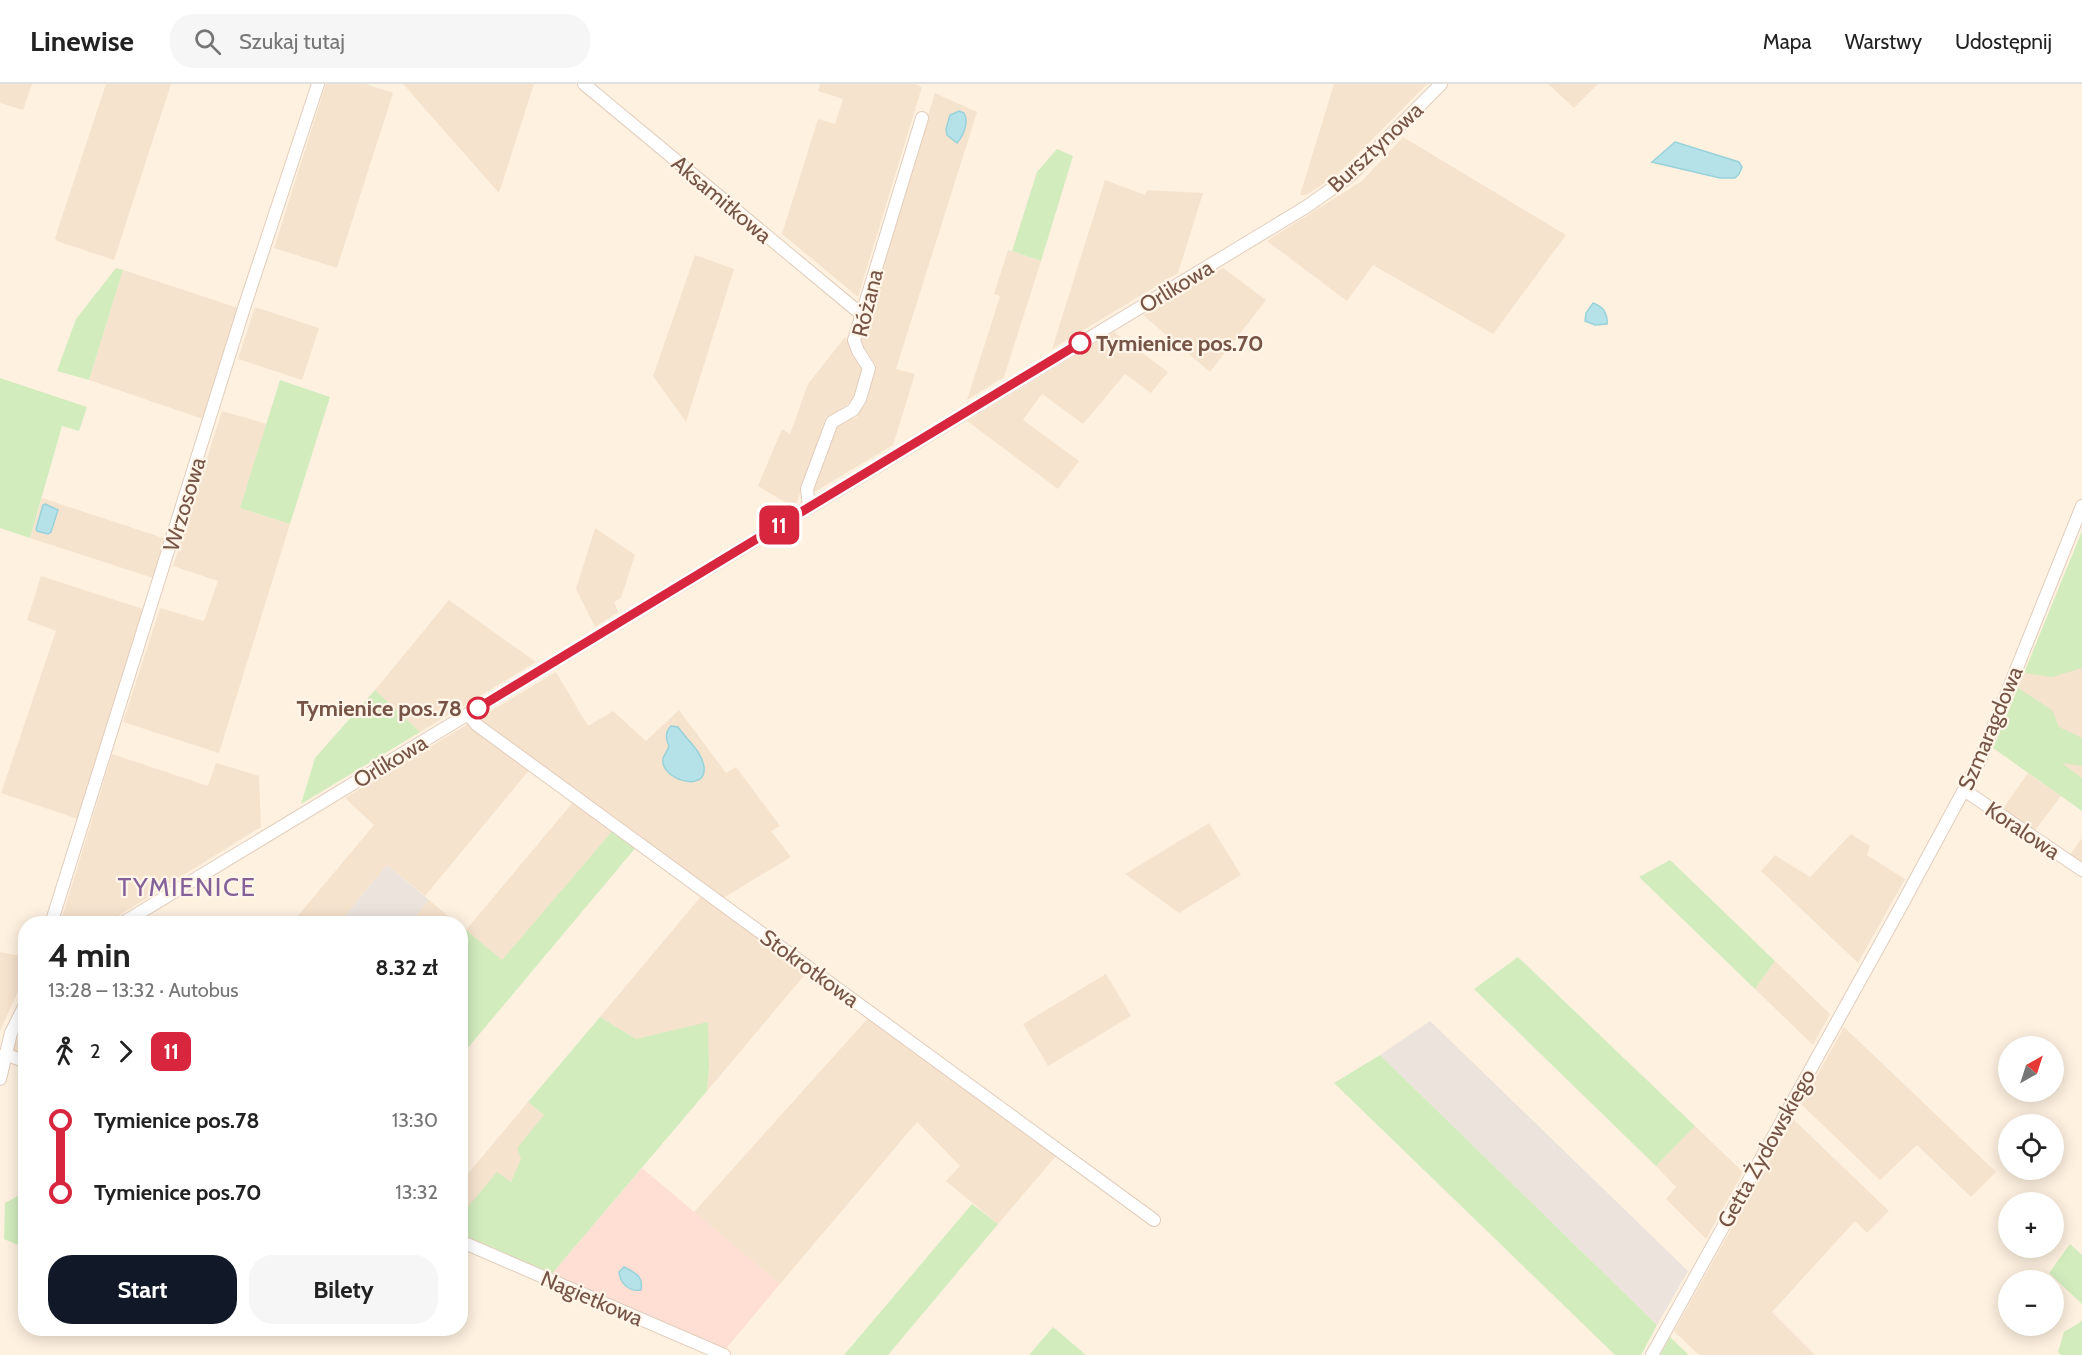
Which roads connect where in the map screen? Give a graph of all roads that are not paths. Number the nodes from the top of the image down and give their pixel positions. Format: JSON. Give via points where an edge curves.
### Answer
{"nodes":[{"id":1,"x":318,"y":84,"type":"edge"},
{"id":2,"x":584,"y":84,"type":"edge"},
{"id":3,"x":1442,"y":84,"type":"edge"},
{"id":4,"x":922,"y":118,"type":"dead end"},
{"id":5,"x":1306,"y":207,"type":"joint"},
{"id":6,"x":861,"y":314,"type":"junction"},
{"id":7,"x":809,"y":507,"type":"junction"},
{"id":8,"x":2081,"y":514,"type":"edge"},
{"id":9,"x":468,"y":714,"type":"junction"},
{"id":10,"x":1964,"y":790,"type":"junction"},
{"id":11,"x":2082,"y":870,"type":"edge"},
{"id":12,"x":54,"y":916,"type":"edge"},
{"id":13,"x":134,"y":916,"type":"edge"},
{"id":14,"x":1881,"y":942,"type":"joint"},
{"id":15,"x":18,"y":1019,"type":"edge"},
{"id":16,"x":5,"y":1053,"type":"junction"},
{"id":17,"x":18,"y":1059,"type":"edge"},
{"id":18,"x":0,"y":1079,"type":"edge"},
{"id":19,"x":1154,"y":1220,"type":"dead end"},
{"id":20,"x":468,"y":1244,"type":"edge"},
{"id":21,"x":724,"y":1355,"type":"edge"},
{"id":22,"x":1652,"y":1355,"type":"edge"}],
"edges":[{"from":1,"to":12,"type":"street","name":"Wrzosowa"},
{"from":2,"to":6,"type":"street","name":"Aksamitkowa"},
{"from":3,"to":5,"type":"street","name":"Bursztynowa","via":[[1350,176]]},
{"from":4,"to":6,"type":"street","name":"Różana"},
{"from":5,"to":7,"type":"street","name":"Orlikowa"},
{"from":6,"to":7,"type":"street","name":"Różana","via":[[854,340],[869,368],[853,410],[832,422],[807,489]]},
{"from":7,"to":9,"type":"street","name":"Orlikowa"},
{"from":8,"to":10,"type":"street","name":"Szmaragdowa"},
{"from":9,"to":13,"type":"street","name":"Orlikowa"},
{"from":9,"to":19,"type":"street","name":"Stokrotkowa","via":[[477,725]]},
{"from":10,"to":11,"type":"street","name":"Koralowa"},
{"from":10,"to":14,"type":"street","name":"Szmaragdowa"},
{"from":14,"to":22,"type":"street","name":"Getta Żydowskiego"},
{"from":15,"to":16,"type":"street"},
{"from":16,"to":17,"type":"street"},
{"from":16,"to":18,"type":"street"},
{"from":20,"to":21,"type":"street","name":"Nagietkowa"}]}
